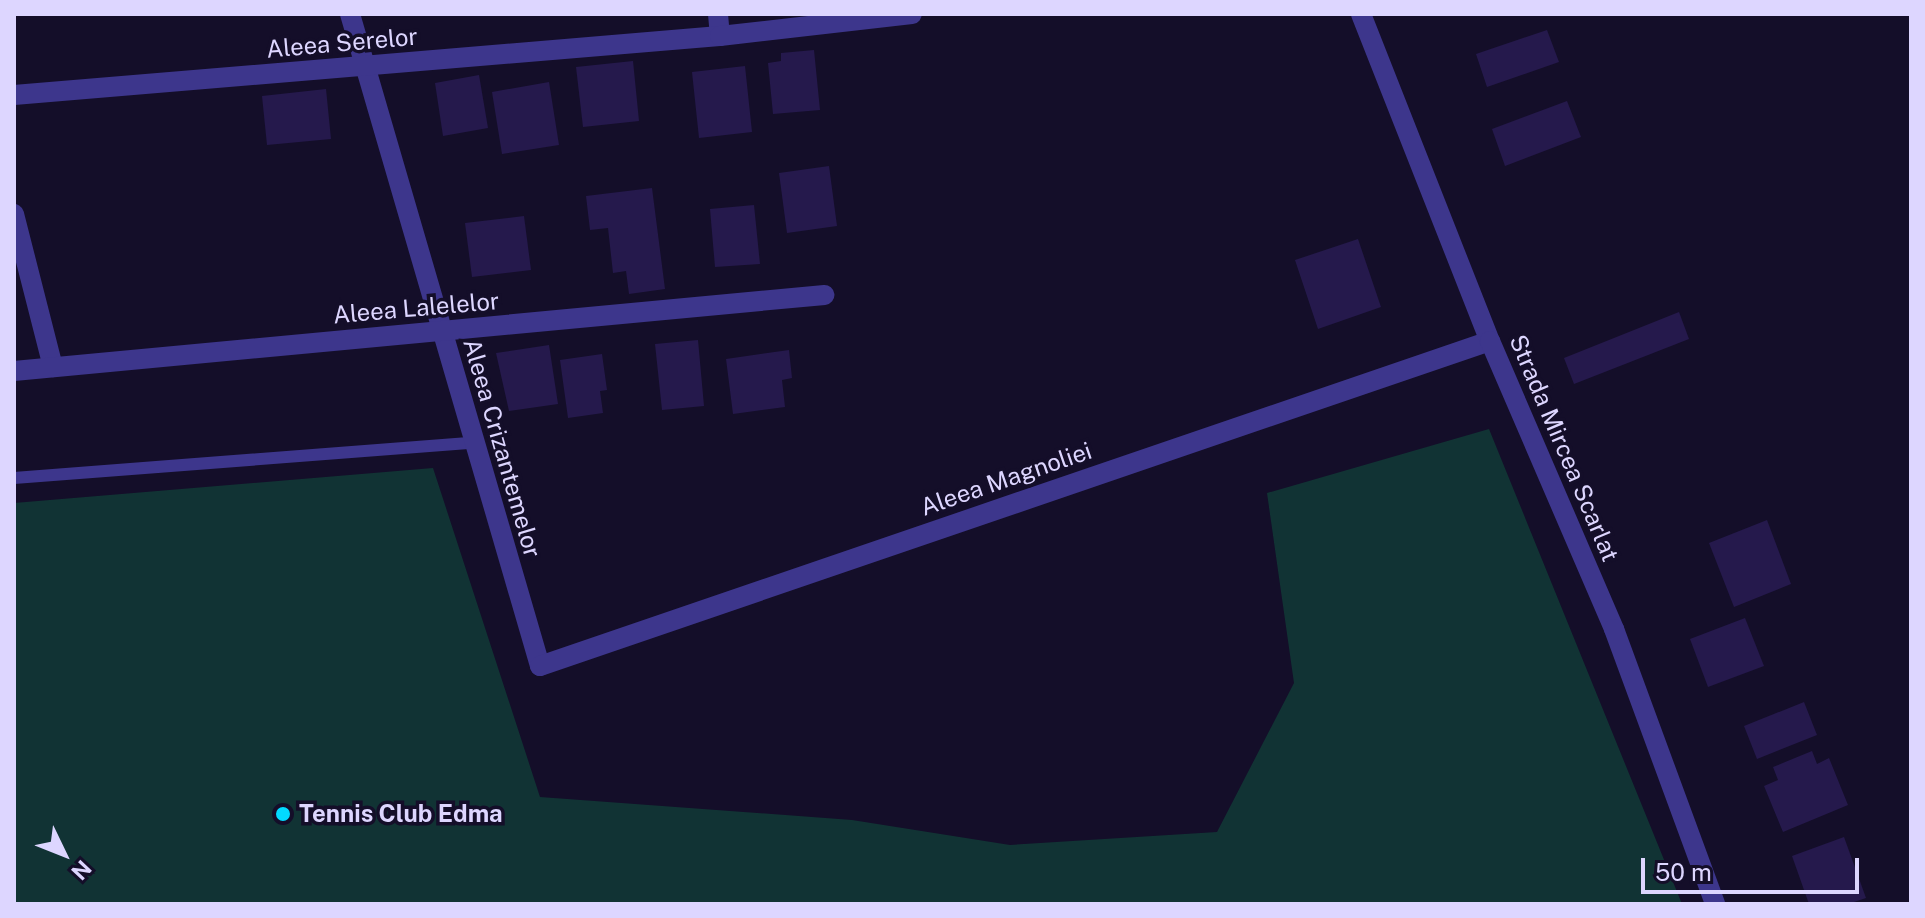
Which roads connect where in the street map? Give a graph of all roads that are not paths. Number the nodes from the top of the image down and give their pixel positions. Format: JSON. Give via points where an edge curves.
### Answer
{"nodes":[{"id":1,"x":350,"y":14,"type":"edge"},
{"id":2,"x":718,"y":14,"type":"edge"},
{"id":3,"x":912,"y":14,"type":"edge"},
{"id":4,"x":1361,"y":14,"type":"edge"},
{"id":5,"x":720,"y":36,"type":"junction"},
{"id":6,"x":365,"y":68,"type":"junction"},
{"id":7,"x":14,"y":95,"type":"edge"},
{"id":8,"x":14,"y":214,"type":"edge"},
{"id":9,"x":824,"y":295,"type":"dead end"},
{"id":10,"x":442,"y":333,"type":"junction"},
{"id":11,"x":1490,"y":341,"type":"junction"},
{"id":12,"x":53,"y":367,"type":"junction"},
{"id":13,"x":14,"y":371,"type":"edge"},
{"id":14,"x":472,"y":443,"type":"junction"},
{"id":15,"x":14,"y":478,"type":"edge"},
{"id":16,"x":540,"y":666,"type":"joint"},
{"id":17,"x":1715,"y":904,"type":"edge"}],
"edges":[{"from":1,"to":6,"type":"street","name":"Aleea Crizantemelor"},
{"from":2,"to":5,"type":"street"},
{"from":3,"to":5,"type":"street","name":"Aleea Serelor"},
{"from":4,"to":11,"type":"street","name":"Strada Mircea Scarlat"},
{"from":5,"to":6,"type":"street","name":"Aleea Serelor"},
{"from":6,"to":7,"type":"street","name":"Aleea Serelor"},
{"from":6,"to":10,"type":"street","name":"Aleea Crizantemelor"},
{"from":8,"to":12,"type":"street"},
{"from":9,"to":10,"type":"street","name":"Aleea Lalelelor"},
{"from":10,"to":12,"type":"street","name":"Aleea Lalelelor"},
{"from":10,"to":14,"type":"street","name":"Aleea Crizantemelor"},
{"from":11,"to":16,"type":"street","name":"Aleea Magnoliei"},
{"from":11,"to":17,"type":"street","name":"Strada Mircea Scarlat","via":[[1614,629]]},
{"from":12,"to":13,"type":"street","name":"Aleea Lalelelor"},
{"from":14,"to":15,"type":"lane"},
{"from":14,"to":16,"type":"street","name":"Aleea Crizantemelor"}]}
